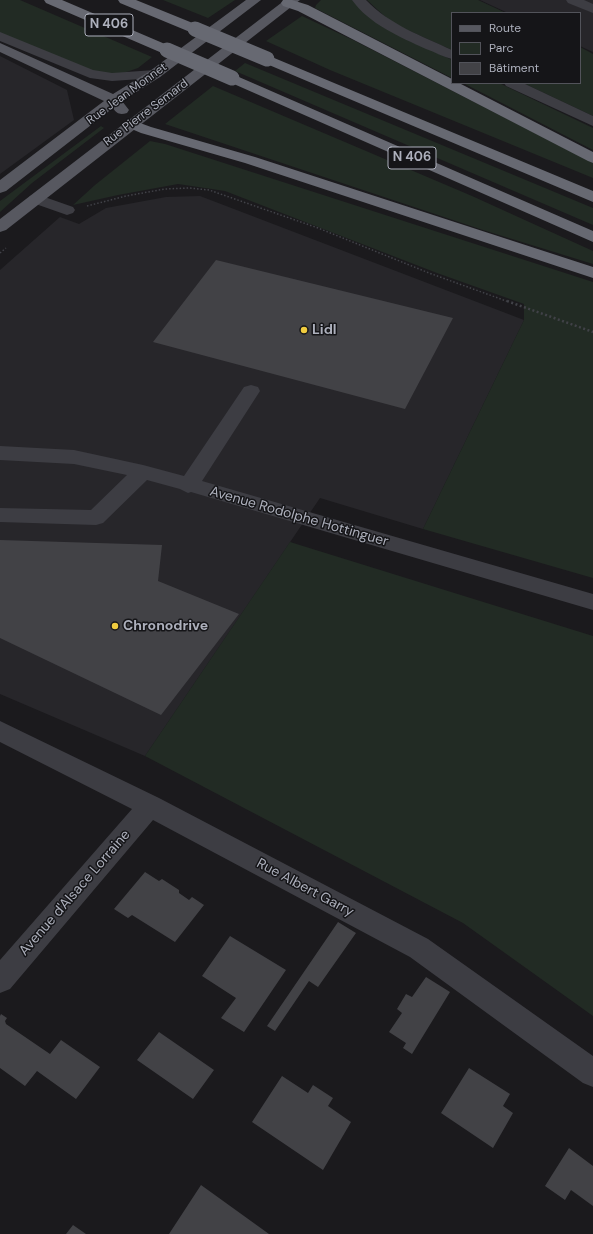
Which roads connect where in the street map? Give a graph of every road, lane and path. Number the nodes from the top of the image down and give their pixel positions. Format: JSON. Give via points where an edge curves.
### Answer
{"nodes":[{"id":1,"x":51,"y":0,"type":"edge"},
{"id":2,"x":125,"y":0,"type":"edge"},
{"id":3,"x":254,"y":0,"type":"edge"},
{"id":4,"x":274,"y":0,"type":"edge"},
{"id":5,"x":359,"y":0,"type":"edge"},
{"id":6,"x":573,"y":0,"type":"edge"},
{"id":7,"x":291,"y":2,"type":"edge"},
{"id":8,"x":593,"y":9,"type":"edge"},
{"id":9,"x":0,"y":36,"type":"edge"},
{"id":10,"x":0,"y":48,"type":"edge"},
{"id":11,"x":451,"y":55,"type":"edge"},
{"id":12,"x":155,"y":74,"type":"junction"},
{"id":13,"x":513,"y":84,"type":"edge"},
{"id":14,"x":114,"y":100,"type":"junction"},
{"id":15,"x":593,"y":122,"type":"edge"},
{"id":16,"x":132,"y":124,"type":"junction"},
{"id":17,"x":593,"y":158,"type":"edge"},
{"id":18,"x":0,"y":188,"type":"edge"},
{"id":19,"x":593,"y":197,"type":"edge"},
{"id":20,"x":36,"y":199,"type":"junction"},
{"id":21,"x":67,"y":210,"type":"joint"},
{"id":22,"x":0,"y":227,"type":"edge"},
{"id":23,"x":593,"y":237,"type":"edge"},
{"id":24,"x":593,"y":273,"type":"edge"},
{"id":25,"x":593,"y":332,"type":"edge"},
{"id":26,"x":252,"y":391,"type":"dead end"},
{"id":27,"x":0,"y":453,"type":"edge"},
{"id":28,"x":142,"y":472,"type":"junction"},
{"id":29,"x":188,"y":486,"type":"junction"},
{"id":30,"x":0,"y":515,"type":"edge"},
{"id":31,"x":593,"y":602,"type":"edge"},
{"id":32,"x":0,"y":732,"type":"edge"},
{"id":33,"x":150,"y":806,"type":"junction"},
{"id":34,"x":0,"y":980,"type":"edge"},
{"id":35,"x":593,"y":1073,"type":"edge"}],
"edges":[{"from":1,"to":23,"type":"highway","number":"N 406","bridge":true},
{"from":2,"to":19,"type":"highway","number":"N 406","bridge":true},
{"from":3,"to":12,"type":"main road","name":"Rue Jean Monnet"},
{"from":4,"to":7,"type":"main road"},
{"from":5,"to":11,"type":"street","via":[[386,23]]},
{"from":6,"to":8,"type":"street"},
{"from":7,"to":16,"type":"main road","name":"Rue Pierre Semard"},
{"from":7,"to":17,"type":"highway"},
{"from":9,"to":12,"type":"street","via":[[90,74],[112,77]]},
{"from":10,"to":14,"type":"main road"},
{"from":12,"to":14,"type":"main road","name":"Rue Jean Monnet"},
{"from":13,"to":15,"type":"street"},
{"from":14,"to":16,"type":"main road"},
{"from":14,"to":18,"type":"main road","name":"Rue Jean Monnet"},
{"from":16,"to":20,"type":"main road","name":"Rue Pierre Semard"},
{"from":16,"to":24,"type":"highway","via":[[250,160]]},
{"from":20,"to":21,"type":"street"},
{"from":20,"to":22,"type":"main road","name":"Rue Pierre Semard"},
{"from":21,"to":25,"type":"path","via":[[79,210],[95,203],[165,189],[209,190],[318,228],[429,273]]},
{"from":26,"to":29,"type":"street"},
{"from":27,"to":28,"type":"street","name":"Avenue Rodolphe Hottinguer","via":[[74,457]]},
{"from":28,"to":29,"type":"street","name":"Avenue Rodolphe Hottinguer"},
{"from":28,"to":30,"type":"street","via":[[96,518]]},
{"from":29,"to":31,"type":"street","name":"Avenue Rodolphe Hottinguer","via":[[277,509]]},
{"from":32,"to":33,"type":"street","name":"Rue Albert Garry"},
{"from":33,"to":34,"type":"street","name":"Avenue d'Alsace Lorraine"},
{"from":33,"to":35,"type":"street","name":"Rue Albert Garry","via":[[419,948]]}]}
